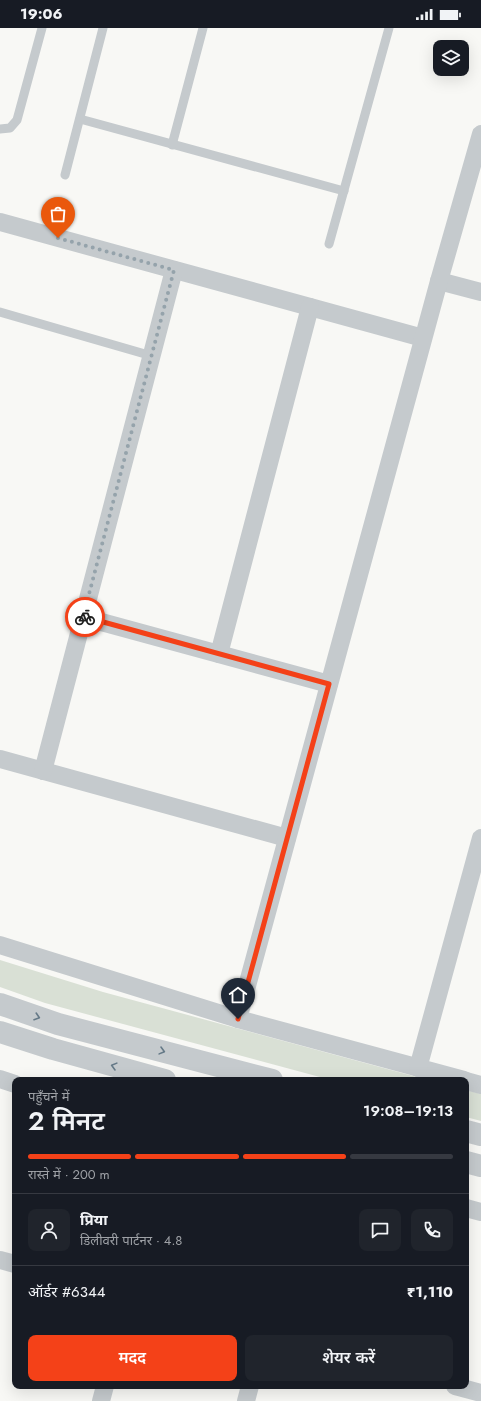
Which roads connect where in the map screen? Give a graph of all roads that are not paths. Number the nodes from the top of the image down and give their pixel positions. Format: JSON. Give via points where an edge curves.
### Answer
{"nodes":[{"id":1,"x":42,"y":28,"type":"edge"},
{"id":2,"x":104,"y":28,"type":"edge"},
{"id":3,"x":203,"y":28,"type":"edge"},
{"id":4,"x":389,"y":28,"type":"edge"},
{"id":5,"x":80,"y":119,"type":"junction"},
{"id":6,"x":0,"y":128,"type":"edge"},
{"id":7,"x":481,"y":134,"type":"edge"},
{"id":8,"x":172,"y":145,"type":"junction"},
{"id":9,"x":65,"y":175,"type":"dead end"},
{"id":10,"x":344,"y":191,"type":"junction"},
{"id":11,"x":0,"y":222,"type":"edge"},
{"id":12,"x":329,"y":244,"type":"dead end"},
{"id":13,"x":174,"y":270,"type":"junction"},
{"id":14,"x":438,"y":281,"type":"junction"},
{"id":15,"x":481,"y":292,"type":"edge"},
{"id":16,"x":310,"y":307,"type":"junction"},
{"id":17,"x":0,"y":312,"type":"edge"},
{"id":18,"x":423,"y":338,"type":"junction"},
{"id":19,"x":152,"y":356,"type":"junction"},
{"id":20,"x":83,"y":617,"type":"junction"},
{"id":21,"x":219,"y":654,"type":"junction"},
{"id":22,"x":329,"y":684,"type":"junction"},
{"id":23,"x":0,"y":759,"type":"edge"},
{"id":24,"x":43,"y":771,"type":"junction"},
{"id":25,"x":287,"y":838,"type":"junction"},
{"id":26,"x":481,"y":838,"type":"edge"},
{"id":27,"x":474,"y":889,"type":"edge"},
{"id":28,"x":0,"y":945,"type":"edge"},
{"id":29,"x":0,"y":1004,"type":"edge"},
{"id":30,"x":238,"y":1019,"type":"junction"},
{"id":31,"x":0,"y":1032,"type":"edge"},
{"id":32,"x":418,"y":1068,"type":"junction"},
{"id":33,"x":154,"y":1077,"type":"edge"},
{"id":34,"x":261,"y":1077,"type":"edge"},
{"id":35,"x":453,"y":1077,"type":"edge"},
{"id":36,"x":0,"y":1079,"type":"edge"},
{"id":37,"x":469,"y":1081,"type":"edge"},
{"id":38,"x":12,"y":1083,"type":"edge"},
{"id":39,"x":481,"y":1085,"type":"edge"},
{"id":40,"x":469,"y":1132,"type":"edge"},
{"id":41,"x":481,"y":1135,"type":"edge"},
{"id":42,"x":469,"y":1163,"type":"edge"},
{"id":43,"x":481,"y":1166,"type":"edge"},
{"id":44,"x":469,"y":1209,"type":"edge"},
{"id":45,"x":481,"y":1212,"type":"edge"},
{"id":46,"x":104,"y":1389,"type":"edge"},
{"id":47,"x":249,"y":1389,"type":"edge"},
{"id":48,"x":466,"y":1389,"type":"edge"},
{"id":49,"x":481,"y":1393,"type":"edge"},
{"id":50,"x":101,"y":1401,"type":"edge"},
{"id":51,"x":246,"y":1401,"type":"edge"}],
"edges":[{"from":1,"to":6,"type":"lane","via":[[17,120],[10,128]]},
{"from":2,"to":5,"type":"lane"},
{"from":3,"to":8,"type":"lane"},
{"from":4,"to":10,"type":"lane"},
{"from":5,"to":8,"type":"lane"},
{"from":5,"to":9,"type":"lane"},
{"from":7,"to":14,"type":"street"},
{"from":8,"to":10,"type":"lane"},
{"from":10,"to":12,"type":"lane"},
{"from":11,"to":13,"type":"street"},
{"from":13,"to":16,"type":"street"},
{"from":13,"to":19,"type":"street"},
{"from":14,"to":15,"type":"street"},
{"from":14,"to":18,"type":"street"},
{"from":16,"to":18,"type":"street"},
{"from":16,"to":21,"type":"street"},
{"from":17,"to":19,"type":"lane"},
{"from":18,"to":22,"type":"street"},
{"from":19,"to":20,"type":"street"},
{"from":20,"to":21,"type":"street"},
{"from":20,"to":24,"type":"street"},
{"from":21,"to":22,"type":"street"},
{"from":22,"to":25,"type":"street"},
{"from":23,"to":24,"type":"street"},
{"from":24,"to":25,"type":"street"},
{"from":25,"to":30,"type":"street"},
{"from":26,"to":27,"type":"street"},
{"from":27,"to":32,"type":"street"},
{"from":28,"to":30,"type":"street"},
{"from":29,"to":34,"type":"street","one_way":true,"via":[[58,1024]]},
{"from":30,"to":32,"type":"street"},
{"from":33,"to":31,"type":"street","one_way":true},
{"from":32,"to":35,"type":"street"},
{"from":36,"to":38,"type":"street"},
{"from":37,"to":39,"type":"street"},
{"from":40,"to":41,"type":"street"},
{"from":42,"to":43,"type":"street"},
{"from":44,"to":45,"type":"street"},
{"from":46,"to":50,"type":"street"},
{"from":47,"to":51,"type":"street"},
{"from":48,"to":49,"type":"street"}]}
